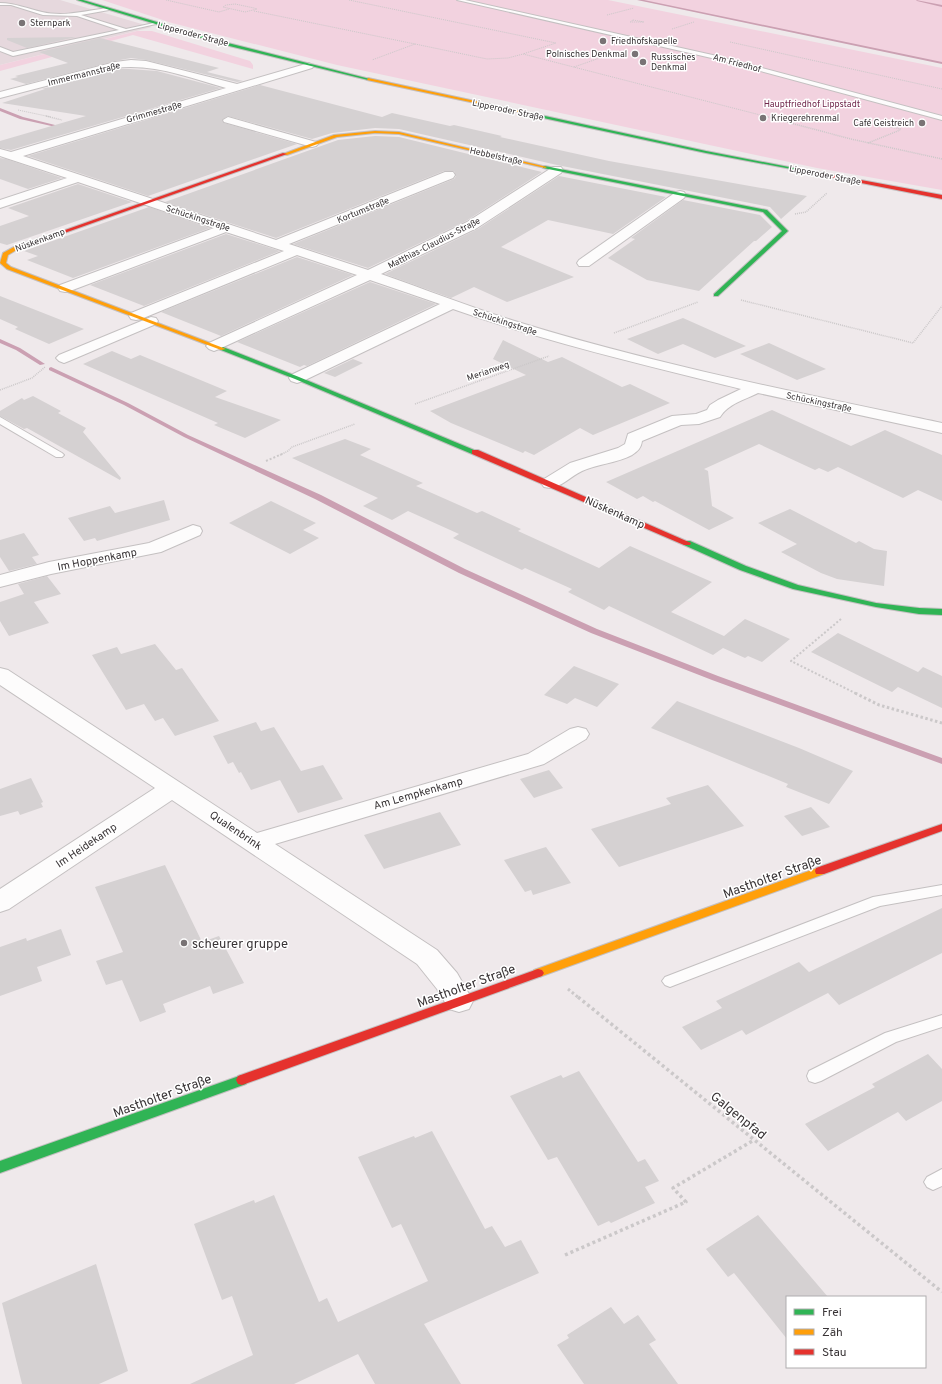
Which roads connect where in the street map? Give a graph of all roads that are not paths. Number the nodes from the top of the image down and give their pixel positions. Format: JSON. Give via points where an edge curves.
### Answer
{"nodes":[{"id":1,"x":79,"y":0,"type":"edge"},
{"id":2,"x":460,"y":0,"type":"edge"},
{"id":3,"x":0,"y":4,"type":"edge"},
{"id":4,"x":106,"y":9,"type":"junction"},
{"id":5,"x":77,"y":14,"type":"junction"},
{"id":6,"x":154,"y":24,"type":"junction"},
{"id":7,"x":126,"y":30,"type":"junction"},
{"id":8,"x":0,"y":49,"type":"edge"},
{"id":9,"x":13,"y":54,"type":"junction"},
{"id":10,"x":0,"y":57,"type":"edge"},
{"id":11,"x":309,"y":66,"type":"junction"},
{"id":12,"x":239,"y":88,"type":"junction"},
{"id":13,"x":0,"y":95,"type":"edge"},
{"id":14,"x":942,"y":118,"type":"edge"},
{"id":15,"x":228,"y":120,"type":"dead end"},
{"id":16,"x":312,"y":144,"type":"junction"},
{"id":17,"x":4,"y":155,"type":"edge"},
{"id":18,"x":557,"y":170,"type":"junction"},
{"id":19,"x":449,"y":175,"type":"dead end"},
{"id":20,"x":79,"y":178,"type":"junction"},
{"id":21,"x":680,"y":195,"type":"junction"},
{"id":22,"x":942,"y":197,"type":"edge"},
{"id":23,"x":147,"y":202,"type":"junction"},
{"id":24,"x":0,"y":204,"type":"edge"},
{"id":25,"x":227,"y":228,"type":"junction"},
{"id":26,"x":277,"y":244,"type":"junction"},
{"id":27,"x":296,"y":251,"type":"junction"},
{"id":28,"x":584,"y":263,"type":"dead end"},
{"id":29,"x":369,"y":275,"type":"junction"},
{"id":30,"x":64,"y":288,"type":"junction"},
{"id":31,"x":716,"y":295,"type":"road end"},
{"id":32,"x":452,"y":304,"type":"junction"},
{"id":33,"x":136,"y":316,"type":"junction"},
{"id":34,"x":151,"y":321,"type":"junction"},
{"id":35,"x":214,"y":346,"type":"junction"},
{"id":36,"x":64,"y":358,"type":"road end"},
{"id":37,"x":297,"y":378,"type":"junction"},
{"id":38,"x":756,"y":388,"type":"junction"},
{"id":39,"x":0,"y":420,"type":"edge"},
{"id":40,"x":942,"y":428,"type":"edge"},
{"id":41,"x":59,"y":455,"type":"dead end"},
{"id":42,"x":550,"y":483,"type":"junction"},
{"id":43,"x":193,"y":531,"type":"dead end"},
{"id":44,"x":0,"y":581,"type":"edge"},
{"id":45,"x":942,"y":612,"type":"edge"},
{"id":46,"x":0,"y":674,"type":"edge"},
{"id":47,"x":578,"y":734,"type":"dead end"},
{"id":48,"x":172,"y":788,"type":"junction"},
{"id":49,"x":942,"y":827,"type":"edge"},
{"id":50,"x":254,"y":842,"type":"junction"},
{"id":51,"x":942,"y":890,"type":"edge"},
{"id":52,"x":0,"y":902,"type":"edge"},
{"id":53,"x":670,"y":981,"type":"dead end"},
{"id":54,"x":459,"y":1001,"type":"junction"},
{"id":55,"x":942,"y":1021,"type":"edge"},
{"id":56,"x":815,"y":1076,"type":"dead end"},
{"id":57,"x":0,"y":1167,"type":"edge"}],
"edges":[{"from":1,"to":4,"type":"street","name":"Lipperoder Straße"},
{"from":2,"to":14,"type":"lane","name":"Am Friedhof","via":[[717,58]]},
{"from":3,"to":5,"type":"lane","via":[[11,4],[43,14]]},
{"from":4,"to":5,"type":"lane"},
{"from":4,"to":6,"type":"street","name":"Lipperoder Straße"},
{"from":5,"to":7,"type":"lane"},
{"from":6,"to":7,"type":"lane"},
{"from":6,"to":11,"type":"street","name":"Lipperoder Straße"},
{"from":7,"to":9,"type":"lane"},
{"from":8,"to":9,"type":"lane"},
{"from":9,"to":10,"type":"lane"},
{"from":11,"to":12,"type":"street","name":"Grimmestraße"},
{"from":11,"to":22,"type":"street","name":"Lipperoder Straße","via":[[706,152]]},
{"from":12,"to":13,"type":"street","name":"Immermannstraße","via":[[146,64],[132,63],[115,65]]},
{"from":12,"to":17,"type":"street","name":"Grimmestraße"},
{"from":15,"to":16,"type":"street"},
{"from":16,"to":18,"type":"street","name":"Hebbelstraße","via":[[352,133],[399,133]]},
{"from":16,"to":23,"type":"street","name":"Hebbelstraße"},
{"from":17,"to":20,"type":"street","name":"Schückingstraße"},
{"from":18,"to":21,"type":"street","name":"Hebbelstraße"},
{"from":18,"to":29,"type":"street","name":"Matthias-Claudius-Straße","via":[[472,225]]},
{"from":19,"to":26,"type":"street","name":"Kortumstraße"},
{"from":20,"to":23,"type":"street","name":"Schückingstraße"},
{"from":20,"to":24,"type":"street"},
{"from":21,"to":28,"type":"street"},
{"from":21,"to":31,"type":"street","name":"Hebbelstraße","via":[[765,211],[785,231]]},
{"from":23,"to":25,"type":"street","name":"Schückingstraße"},
{"from":23,"to":30,"type":"street","name":"Nüskenkamp","via":[[5,254],[3,262],[9,268]]},
{"from":25,"to":26,"type":"street","name":"Schückingstraße"},
{"from":25,"to":30,"type":"street"},
{"from":26,"to":27,"type":"street","name":"Schückingstraße"},
{"from":27,"to":29,"type":"street","name":"Schückingstraße"},
{"from":27,"to":33,"type":"street"},
{"from":29,"to":32,"type":"street","name":"Schückingstraße"},
{"from":29,"to":35,"type":"street"},
{"from":30,"to":33,"type":"street","name":"Nüskenkamp"},
{"from":32,"to":37,"type":"street"},
{"from":32,"to":38,"type":"street","name":"Schückingstraße","via":[[582,345]]},
{"from":33,"to":34,"type":"street","name":"Nüskenkamp"},
{"from":34,"to":35,"type":"street","name":"Nüskenkamp"},
{"from":34,"to":36,"type":"street"},
{"from":35,"to":37,"type":"street","name":"Nüskenkamp"},
{"from":37,"to":42,"type":"street","name":"Nüskenkamp"},
{"from":38,"to":40,"type":"street","name":"Schückingstraße"},
{"from":38,"to":42,"type":"street","via":[[724,403],[716,408],[714,413],[699,419],[678,420],[634,438],[633,446],[624,452],[576,466]]},
{"from":39,"to":41,"type":"lane"},
{"from":42,"to":45,"type":"street","name":"Nüskenkamp","via":[[743,568],[796,587],[861,602]]},
{"from":43,"to":44,"type":"street","name":"Im Hoppenkamp","via":[[154,548],[49,568]]},
{"from":46,"to":48,"type":"street","name":"Qualenbrink"},
{"from":47,"to":50,"type":"street","name":"Am Lempkenkamp","via":[[536,758]]},
{"from":48,"to":50,"type":"street","name":"Qualenbrink"},
{"from":48,"to":52,"type":"street","name":"Im Heidekamp"},
{"from":49,"to":54,"type":"street","name":"Mastholter Straße"},
{"from":50,"to":54,"type":"street","name":"Qualenbrink","via":[[427,957],[447,981]]},
{"from":51,"to":53,"type":"lane","via":[[878,901]]},
{"from":54,"to":57,"type":"street","name":"Mastholter Straße"},
{"from":55,"to":56,"type":"lane","via":[[891,1037]]}]}
